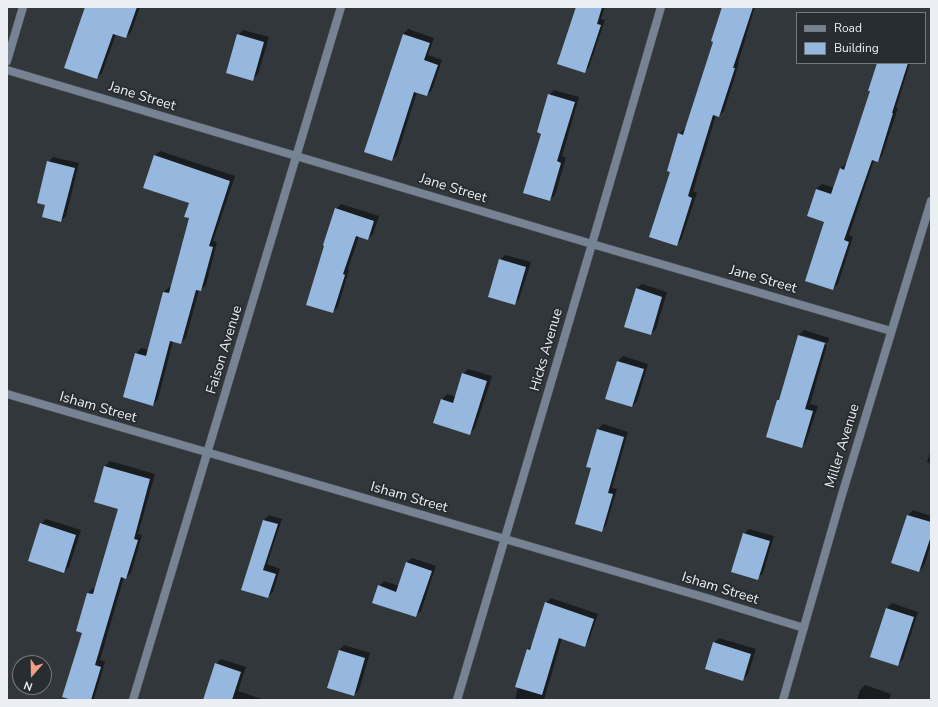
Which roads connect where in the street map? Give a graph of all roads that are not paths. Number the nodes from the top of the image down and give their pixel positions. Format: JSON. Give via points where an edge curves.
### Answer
{"nodes":[{"id":1,"x":23,"y":7,"type":"edge"},
{"id":2,"x":341,"y":7,"type":"edge"},
{"id":3,"x":661,"y":7,"type":"edge"},
{"id":4,"x":7,"y":61,"type":"edge"},
{"id":5,"x":7,"y":70,"type":"edge"},
{"id":6,"x":296,"y":156,"type":"junction"},
{"id":7,"x":931,"y":201,"type":"edge"},
{"id":8,"x":592,"y":244,"type":"junction"},
{"id":9,"x":891,"y":331,"type":"junction"},
{"id":10,"x":7,"y":394,"type":"edge"},
{"id":11,"x":207,"y":453,"type":"junction"},
{"id":12,"x":505,"y":539,"type":"junction"},
{"id":13,"x":804,"y":628,"type":"junction"},
{"id":14,"x":133,"y":700,"type":"edge"},
{"id":15,"x":457,"y":700,"type":"edge"},
{"id":16,"x":783,"y":700,"type":"edge"}],
"edges":[{"from":1,"to":4,"type":"street"},
{"from":2,"to":6,"type":"street","name":"Faison Avenue"},
{"from":3,"to":8,"type":"street","name":"Hicks Avenue"},
{"from":5,"to":6,"type":"street","name":"Jane Street"},
{"from":6,"to":8,"type":"street","name":"Jane Street"},
{"from":6,"to":11,"type":"street","name":"Faison Avenue"},
{"from":7,"to":9,"type":"street","name":"Miller Avenue"},
{"from":8,"to":9,"type":"street","name":"Jane Street"},
{"from":8,"to":12,"type":"street","name":"Hicks Avenue"},
{"from":9,"to":13,"type":"street","name":"Miller Avenue"},
{"from":10,"to":11,"type":"street","name":"Isham Street"},
{"from":11,"to":12,"type":"street","name":"Isham Street"},
{"from":11,"to":14,"type":"street","name":"Faison Avenue"},
{"from":12,"to":13,"type":"street","name":"Isham Street"},
{"from":12,"to":15,"type":"street","name":"Hicks Avenue"},
{"from":13,"to":16,"type":"street","name":"Miller Avenue"}]}
